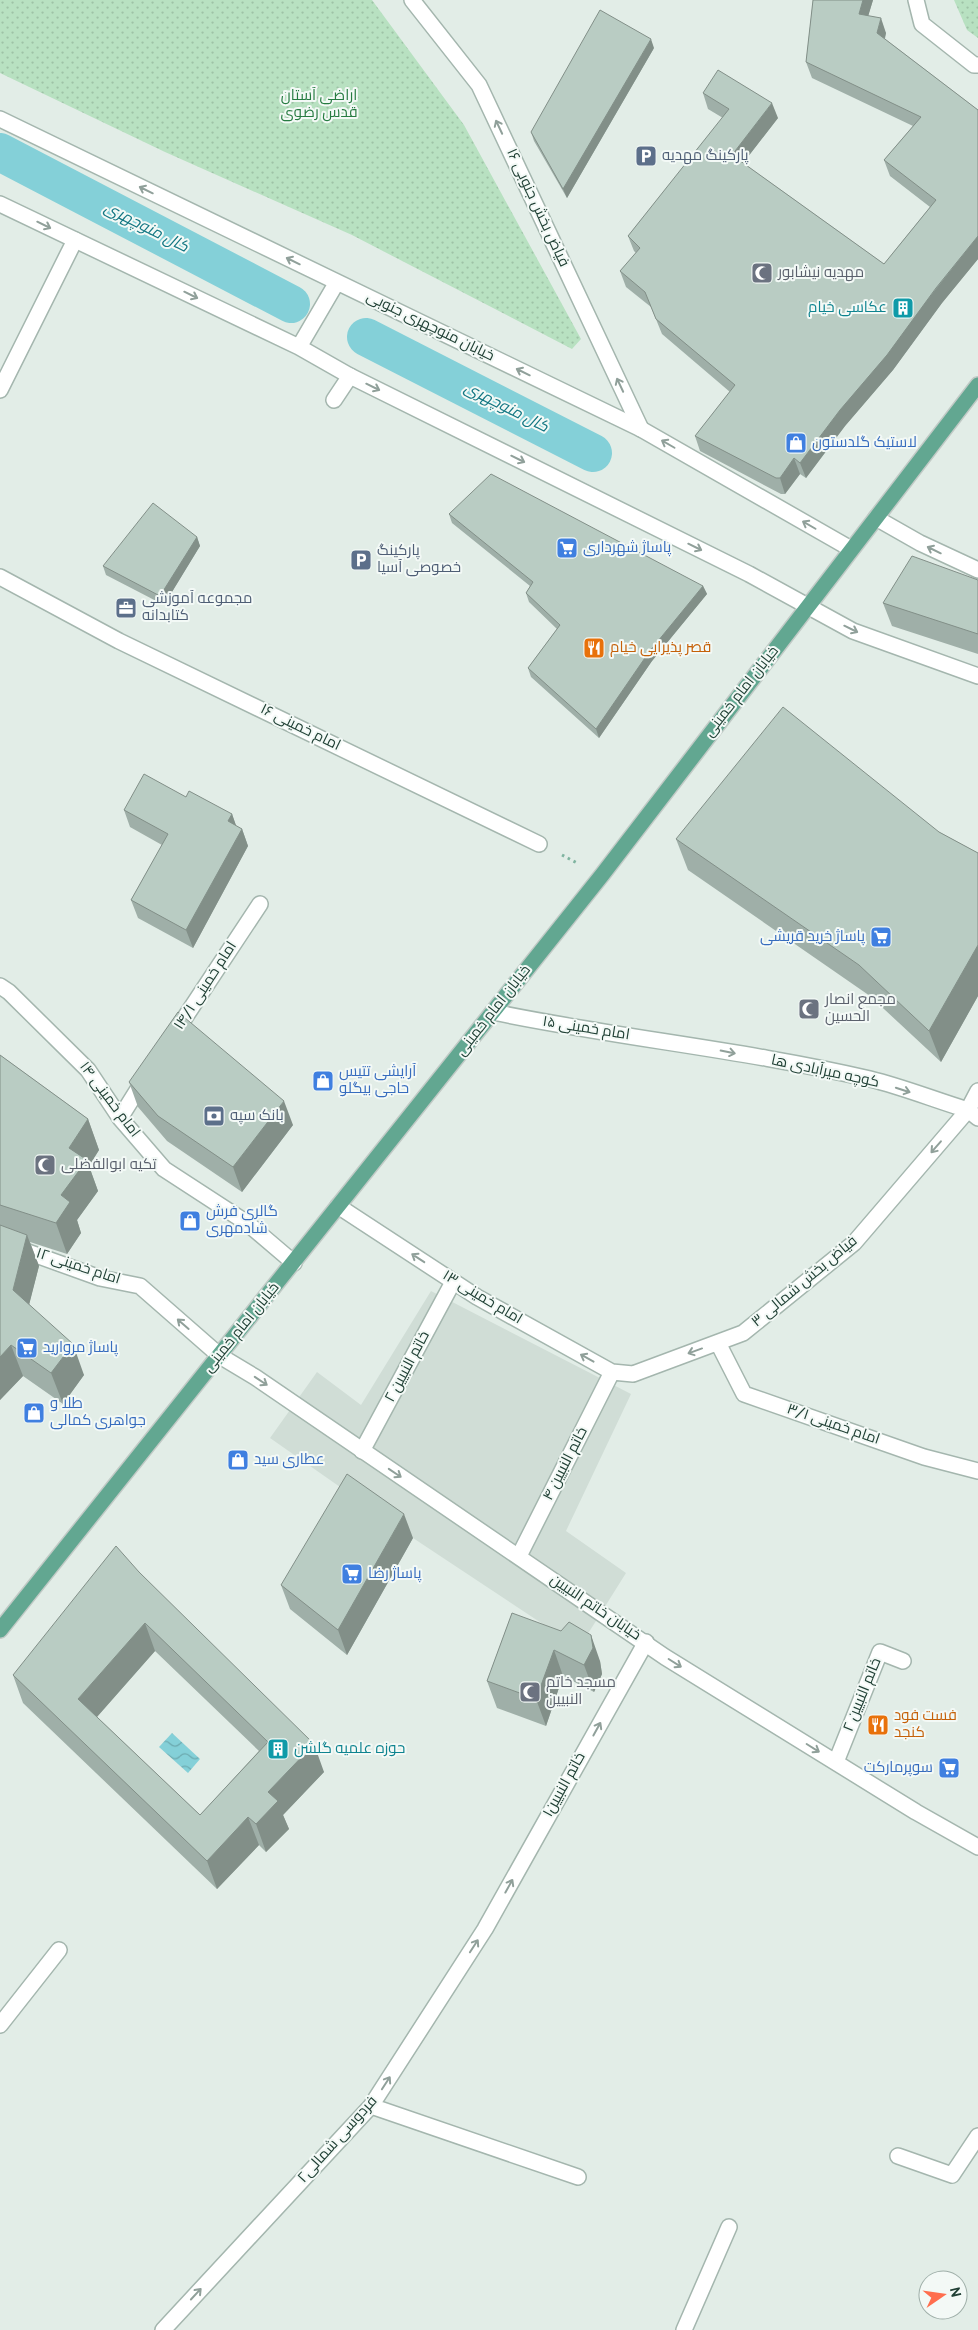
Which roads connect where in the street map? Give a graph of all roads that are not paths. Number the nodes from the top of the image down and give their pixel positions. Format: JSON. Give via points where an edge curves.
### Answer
{"nodes":[{"id":1,"x":412,"y":0,"type":"edge"},
{"id":2,"x":916,"y":0,"type":"edge"},
{"id":3,"x":978,"y":65,"type":"edge"},
{"id":4,"x":0,"y":119,"type":"edge"},
{"id":5,"x":0,"y":204,"type":"edge"},
{"id":6,"x":75,"y":240,"type":"junction"},
{"id":7,"x":337,"y":282,"type":"junction"},
{"id":8,"x":299,"y":347,"type":"junction"},
{"id":9,"x":350,"y":376,"type":"junction"},
{"id":10,"x":978,"y":385,"type":"edge"},
{"id":11,"x":0,"y":389,"type":"edge"},
{"id":12,"x":334,"y":400,"type":"dead end"},
{"id":13,"x":641,"y":429,"type":"junction"},
{"id":14,"x":876,"y":518,"type":"junction"},
{"id":15,"x":851,"y":549,"type":"junction"},
{"id":16,"x":978,"y":570,"type":"edge"},
{"id":17,"x":0,"y":577,"type":"edge"},
{"id":18,"x":808,"y":606,"type":"junction"},
{"id":19,"x":978,"y":676,"type":"edge"},
{"id":20,"x":539,"y":844,"type":"road end"},
{"id":21,"x":260,"y":904,"type":"dead end"},
{"id":22,"x":0,"y":986,"type":"edge"},
{"id":23,"x":493,"y":1012,"type":"junction"},
{"id":24,"x":680,"y":1043,"type":"joint"},
{"id":25,"x":168,"y":1044,"type":"edge"},
{"id":26,"x":152,"y":1068,"type":"edge"},
{"id":27,"x":978,"y":1092,"type":"edge"},
{"id":28,"x":973,"y":1114,"type":"edge"},
{"id":29,"x":120,"y":1118,"type":"junction"},
{"id":30,"x":338,"y":1206,"type":"junction"},
{"id":31,"x":0,"y":1242,"type":"edge"},
{"id":32,"x":294,"y":1263,"type":"junction"},
{"id":33,"x":453,"y":1282,"type":"junction"},
{"id":34,"x":718,"y":1343,"type":"junction"},
{"id":35,"x":220,"y":1356,"type":"junction"},
{"id":36,"x":612,"y":1372,"type":"junction"},
{"id":37,"x":632,"y":1374,"type":"joint"},
{"id":38,"x":362,"y":1451,"type":"junction"},
{"id":39,"x":978,"y":1471,"type":"edge"},
{"id":40,"x":519,"y":1556,"type":"junction"},
{"id":41,"x":0,"y":1630,"type":"edge"},
{"id":42,"x":646,"y":1642,"type":"junction"},
{"id":43,"x":903,"y":1661,"type":"dead end"},
{"id":44,"x":836,"y":1762,"type":"junction"},
{"id":45,"x":978,"y":1847,"type":"edge"},
{"id":46,"x":485,"y":1928,"type":"joint"},
{"id":47,"x":60,"y":1950,"type":"dead end"},
{"id":48,"x":0,"y":2024,"type":"edge"},
{"id":49,"x":371,"y":2106,"type":"junction"},
{"id":50,"x":978,"y":2136,"type":"edge"},
{"id":51,"x":898,"y":2156,"type":"dead end"},
{"id":52,"x":578,"y":2177,"type":"dead end"},
{"id":53,"x":729,"y":2227,"type":"dead end"},
{"id":54,"x":163,"y":2330,"type":"edge"},
{"id":55,"x":684,"y":2330,"type":"edge"}],
"edges":[{"from":13,"to":1,"type":"street","name":"فیاض بخش جنوبی ۱۶","one_way":true,"via":[[482,92]]},
{"from":2,"to":3,"type":"street","via":[[922,24]]},
{"from":7,"to":4,"type":"street","name":"خیابان منوچهری جنوبی","one_way":true},
{"from":5,"to":6,"type":"street","one_way":true},
{"from":6,"to":8,"type":"street","one_way":true},
{"from":6,"to":11,"type":"street"},
{"from":7,"to":8,"type":"street"},
{"from":13,"to":7,"type":"street","name":"خیابان منوچهری جنوبی","one_way":true},
{"from":8,"to":9,"type":"street"},
{"from":9,"to":12,"type":"street"},
{"from":9,"to":18,"type":"street","one_way":true},
{"from":10,"to":14,"type":"main road","name":"خیابان امام خمینی"},
{"from":15,"to":13,"type":"street","name":"خیابان منوچهری جنوبی","one_way":true},
{"from":14,"to":15,"type":"main road","name":"خیابان امام خمینی"},
{"from":16,"to":14,"type":"street","one_way":true},
{"from":15,"to":18,"type":"main road","name":"خیابان امام خمینی"},
{"from":17,"to":20,"type":"street","name":"امام خمینی ۱۶","via":[[119,641]]},
{"from":18,"to":19,"type":"street","one_way":true,"via":[[853,631]]},
{"from":18,"to":23,"type":"main road","name":"خیابان امام خمینی"},
{"from":21,"to":25,"type":"street","name":"امام خمینی ۱۴/۱"},
{"from":22,"to":29,"type":"street","name":"امام خمینی ۱۴","via":[[88,1070]]},
{"from":23,"to":24,"type":"street","name":"امام خمینی ۱۵"},
{"from":23,"to":30,"type":"main road","name":"خیابان امام خمینی"},
{"from":24,"to":28,"type":"street","name":"کوچه میرآبادی ها","one_way":true,"via":[[871,1080]]},
{"from":26,"to":29,"type":"street"},
{"from":27,"to":28,"type":"street","name":"فیاض بخش شمالی ۳"},
{"from":28,"to":34,"type":"street","name":"فیاض بخش شمالی ۳","one_way":true,"via":[[854,1243],[742,1333]]},
{"from":29,"to":32,"type":"street","name":"امام خمینی ۱۴","via":[[164,1168],[247,1223]]},
{"from":30,"to":32,"type":"main road","name":"خیابان امام خمینی"},
{"from":33,"to":30,"type":"street","name":"امام خمینی ۱۳","one_way":true},
{"from":35,"to":31,"type":"street","name":"امام خمینی ۱۲","one_way":true,"via":[[140,1286],[100,1278]]},
{"from":32,"to":35,"type":"main road","name":"خیابان امام خمینی"},
{"from":36,"to":33,"type":"street","name":"امام خمینی ۱۳","one_way":true},
{"from":33,"to":38,"type":"street","name":"خاتم النبیین ۲"},
{"from":34,"to":37,"type":"street","name":"فیاض بخش شمالی ۳","one_way":true},
{"from":34,"to":39,"type":"street","name":"امام خمینی ۳/۱","via":[[744,1394],[924,1457]]},
{"from":35,"to":38,"type":"street","name":"خیابان خاتم النبیین","one_way":true},
{"from":35,"to":41,"type":"main road","name":"خیابان امام خمینی"},
{"from":36,"to":37,"type":"street","name":"امام خمینی ۱۳"},
{"from":36,"to":40,"type":"street","name":"خاتم النبیین ۴"},
{"from":38,"to":40,"type":"street","name":"خیابان خاتم النبیین","one_way":true},
{"from":40,"to":42,"type":"street","name":"خیابان خاتم النبیین"},
{"from":42,"to":44,"type":"street","name":"خیابان خاتم النبیین","one_way":true},
{"from":46,"to":42,"type":"street","name":"خاتم النبیین۱","one_way":true},
{"from":43,"to":44,"type":"street","name":"خاتم النبیین ۲","via":[[880,1652]]},
{"from":44,"to":45,"type":"street","name":"خیابان خاتم النبیین"},
{"from":49,"to":46,"type":"street","name":"فردوسی شمالی۲","one_way":true},
{"from":47,"to":48,"type":"street"},
{"from":49,"to":52,"type":"street"},
{"from":54,"to":49,"type":"street","name":"فردوسی شمالی۲","one_way":true},
{"from":50,"to":51,"type":"street","via":[[952,2175]]},
{"from":53,"to":55,"type":"street"}]}
